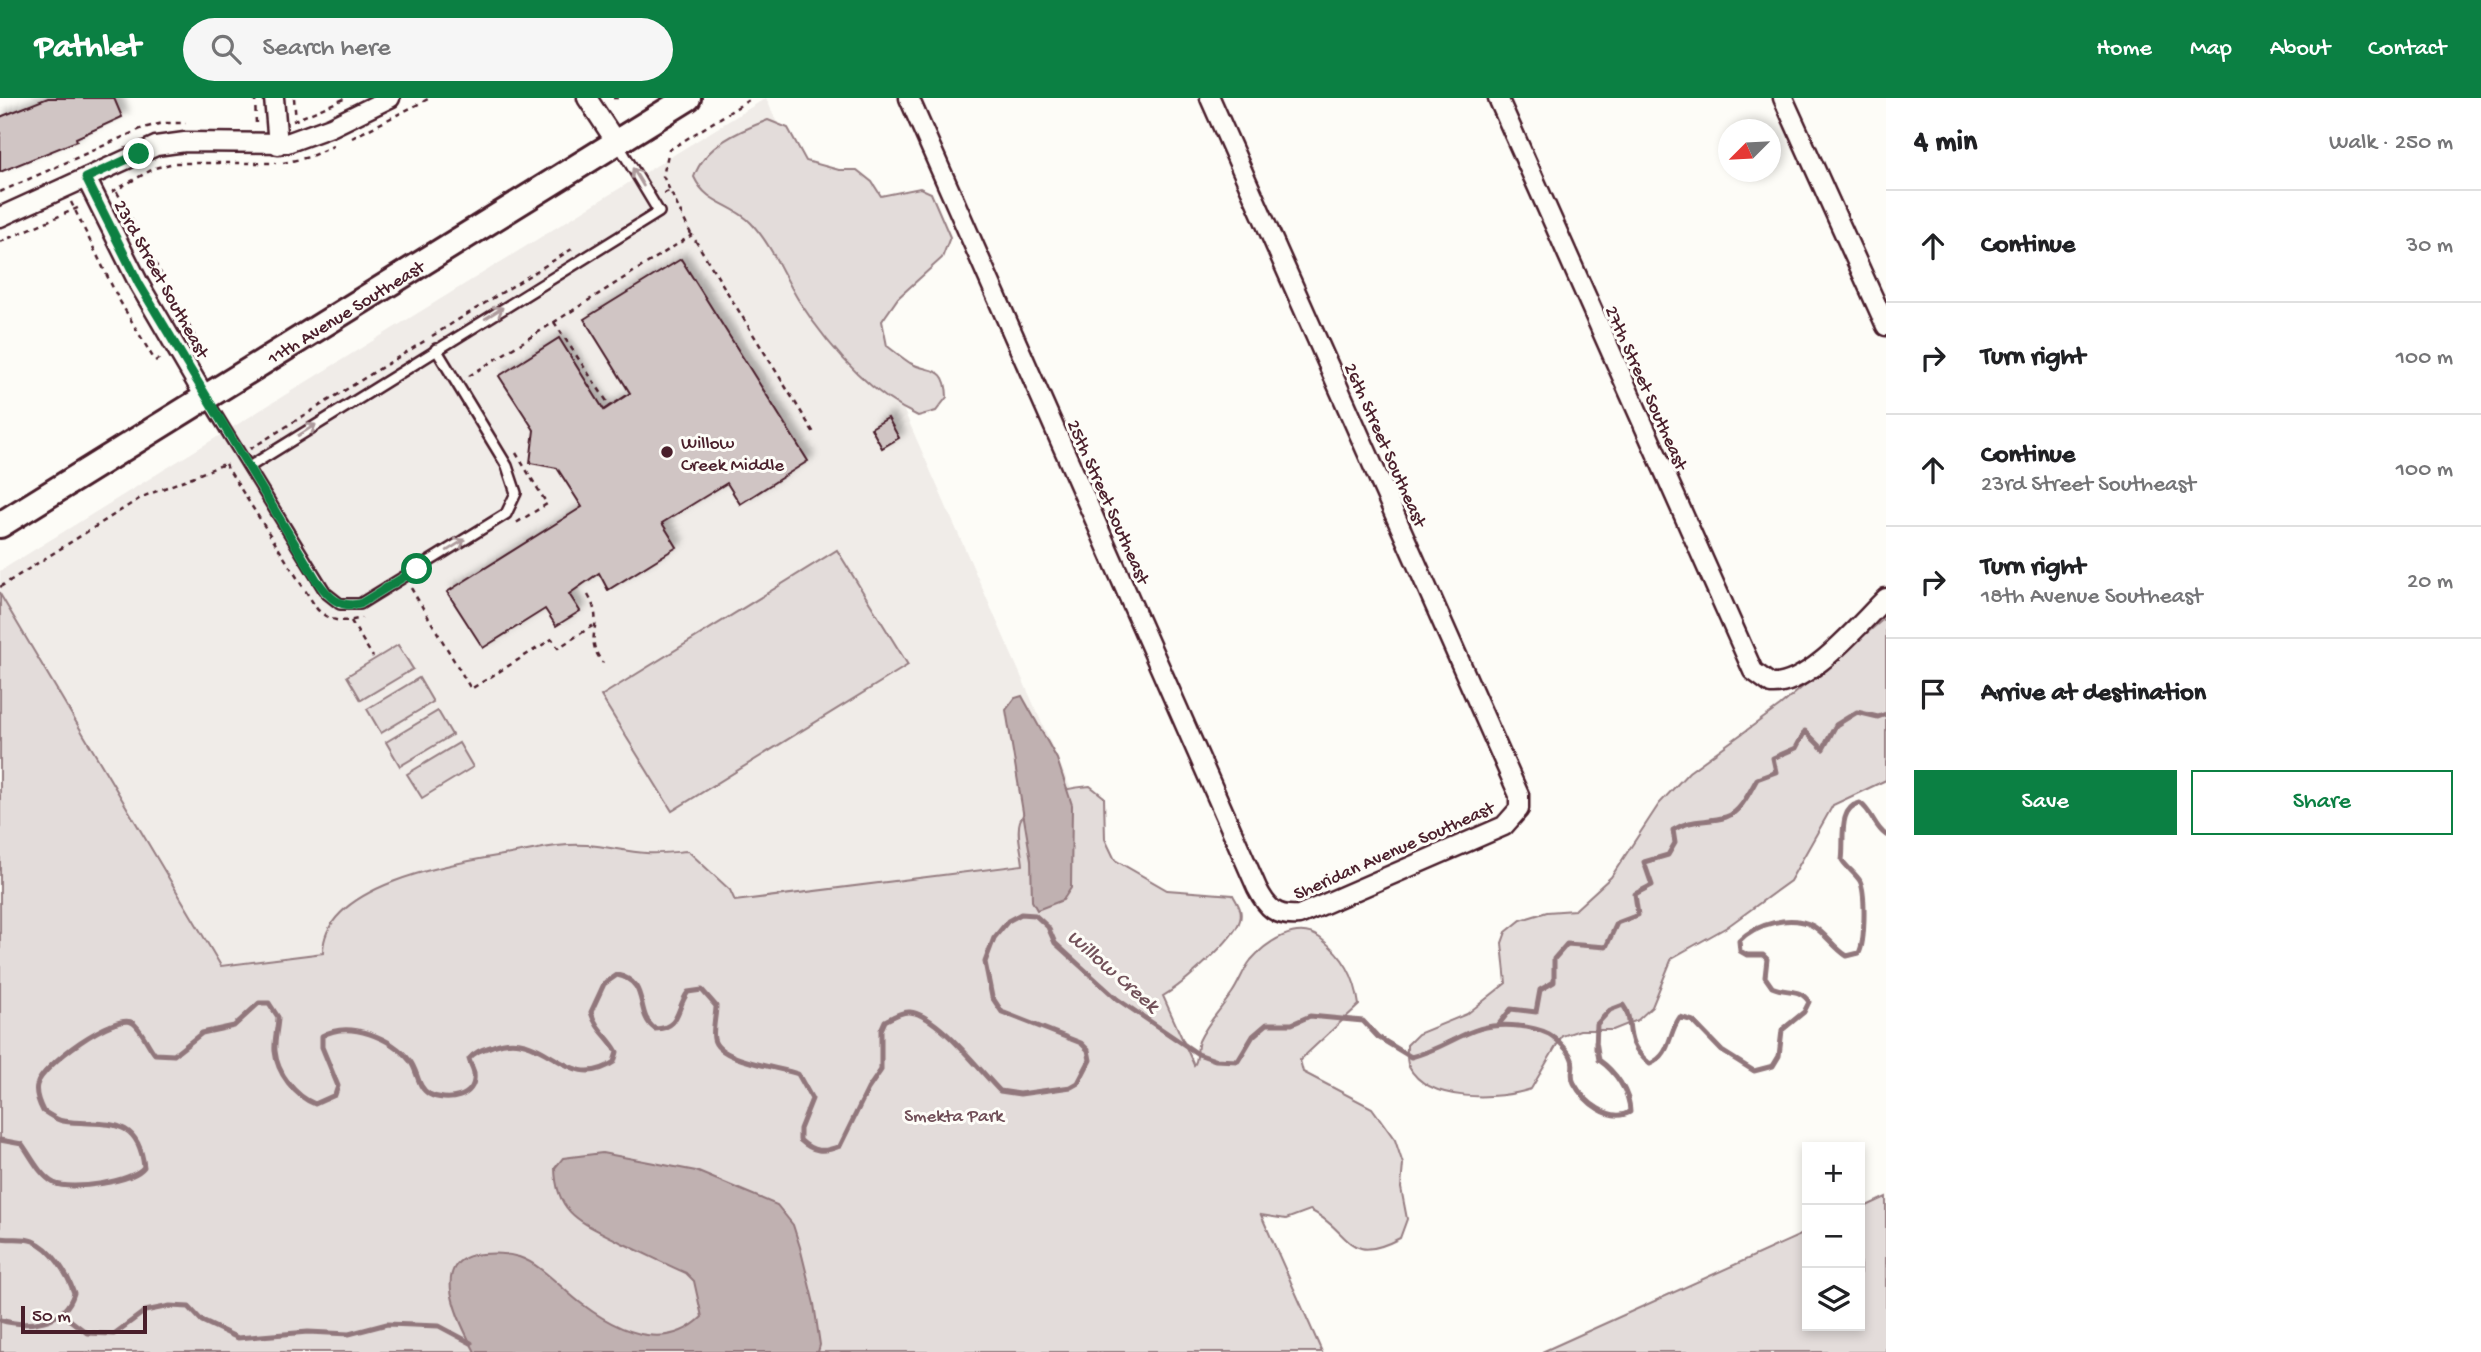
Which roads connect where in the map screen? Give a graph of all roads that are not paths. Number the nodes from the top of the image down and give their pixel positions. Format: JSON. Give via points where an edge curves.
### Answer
{"nodes":[{"id":1,"x":274,"y":98,"type":"edge"},
{"id":2,"x":390,"y":98,"type":"edge"},
{"id":3,"x":587,"y":98,"type":"edge"},
{"id":4,"x":688,"y":98,"type":"edge"},
{"id":5,"x":909,"y":98,"type":"edge"},
{"id":6,"x":1210,"y":98,"type":"edge"},
{"id":7,"x":1498,"y":98,"type":"edge"},
{"id":8,"x":1783,"y":98,"type":"edge"},
{"id":9,"x":616,"y":142,"type":"junction"},
{"id":10,"x":278,"y":145,"type":"junction"},
{"id":11,"x":86,"y":178,"type":"junction"},
{"id":12,"x":0,"y":217,"type":"edge"},
{"id":13,"x":1886,"y":326,"type":"edge"},
{"id":14,"x":436,"y":349,"type":"junction"},
{"id":15,"x":205,"y":397,"type":"junction"},
{"id":16,"x":249,"y":467,"type":"junction"},
{"id":17,"x":0,"y":524,"type":"edge"},
{"id":18,"x":1886,"y":598,"type":"edge"},
{"id":19,"x":1519,"y":809,"type":"joint"},
{"id":20,"x":1279,"y":914,"type":"joint"}],
"edges":[{"from":1,"to":10,"type":"street"},
{"from":2,"to":10,"type":"street","via":[[312,136]]},
{"from":3,"to":9,"type":"street"},
{"from":4,"to":9,"type":"main road","name":"11th Avenue Southeast"},
{"from":5,"to":20,"type":"street","name":"25th Street Southeast","via":[[1257,888],[1270,909]]},
{"from":6,"to":19,"type":"street","name":"26th Street Southeast","via":[[1515,780]]},
{"from":7,"to":18,"type":"street","name":"27th Street Southeast","via":[[1753,671],[1771,684],[1791,682]]},
{"from":8,"to":13,"type":"street"},
{"from":14,"to":9,"type":"lane","one_way":true,"via":[[659,212]]},
{"from":9,"to":15,"type":"main road","name":"11th Avenue Southeast"},
{"from":10,"to":11,"type":"street","via":[[172,143]]},
{"from":11,"to":12,"type":"street"},
{"from":11,"to":15,"type":"street","name":"23rd Street Southeast","via":[[132,272]]},
{"from":16,"to":14,"type":"lane","one_way":true},
{"from":16,"to":14,"type":"lane","one_way":true,"via":[[317,581],[333,600],[349,606],[360,604],[506,514],[516,493],[510,473]]},
{"from":15,"to":16,"type":"lane"},
{"from":15,"to":17,"type":"main road","name":"11th Avenue Southeast"},
{"from":19,"to":20,"type":"street","name":"Sheridan Avenue Southeast","via":[[1512,820],[1494,831],[1334,901],[1299,915]]}]}
